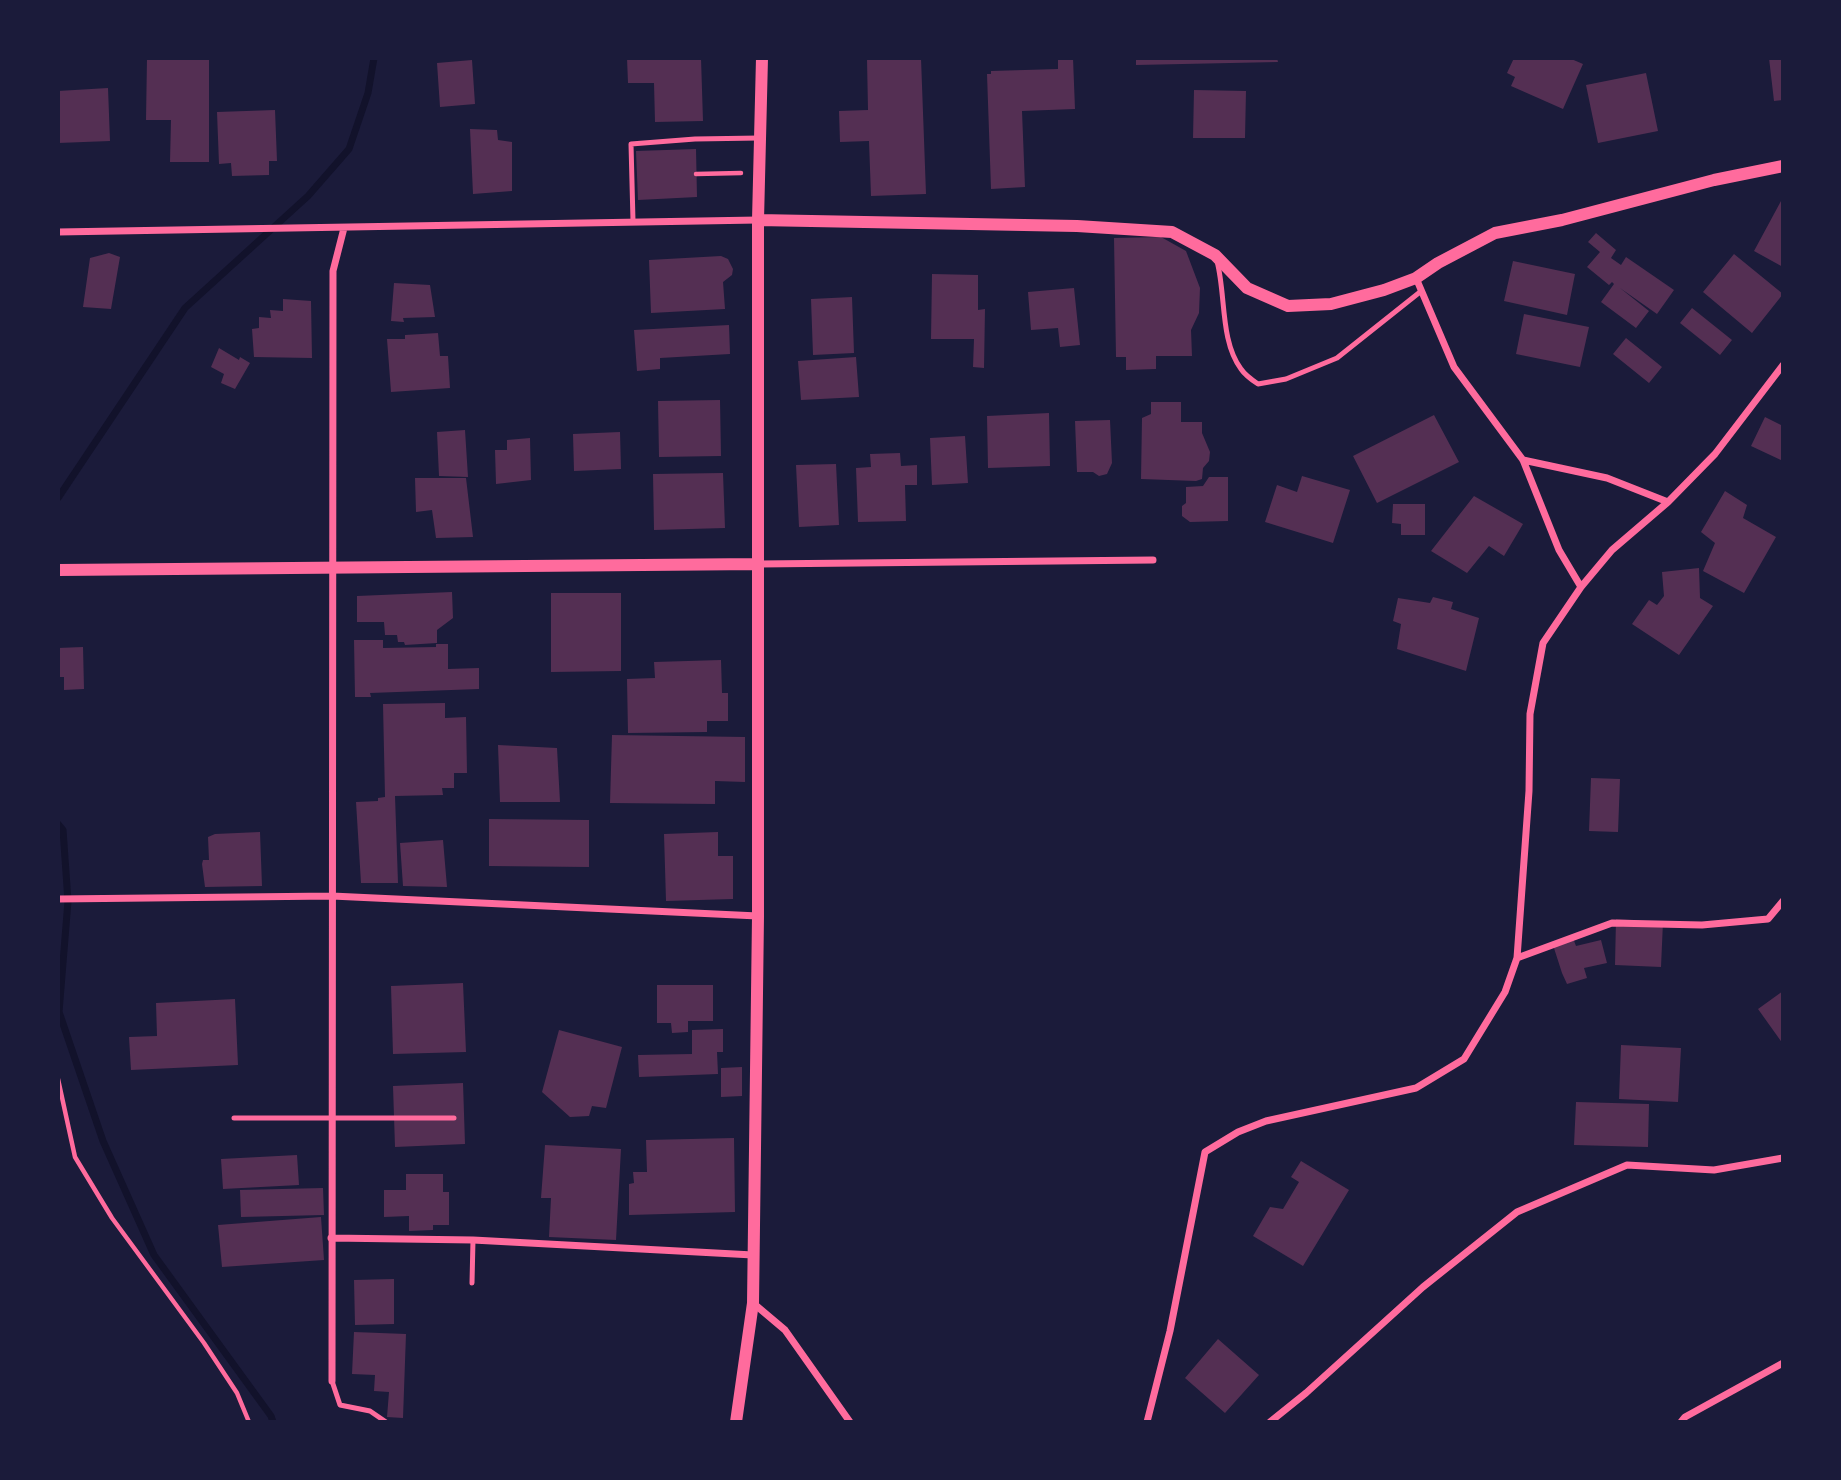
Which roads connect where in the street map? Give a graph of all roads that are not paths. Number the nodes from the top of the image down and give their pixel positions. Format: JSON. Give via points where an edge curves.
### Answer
{"nodes":[{"id":1,"x":762,"y":58,"type":"edge"},
{"id":2,"x":759,"y":138,"type":"junction"},
{"id":3,"x":1783,"y":166,"type":"edge"},
{"id":4,"x":758,"y":220,"type":"junction"},
{"id":5,"x":633,"y":221,"type":"junction"},
{"id":6,"x":344,"y":228,"type":"junction"},
{"id":7,"x":58,"y":232,"type":"edge"},
{"id":8,"x":1215,"y":254,"type":"junction"},
{"id":9,"x":1416,"y":278,"type":"junction"},
{"id":10,"x":1420,"y":292,"type":"junction"},
{"id":11,"x":1783,"y":365,"type":"edge"},
{"id":12,"x":1523,"y":460,"type":"junction"},
{"id":13,"x":1668,"y":502,"type":"junction"},
{"id":14,"x":1153,"y":560,"type":"dead end"},
{"id":15,"x":759,"y":564,"type":"junction"},
{"id":16,"x":334,"y":567,"type":"junction"},
{"id":17,"x":61,"y":570,"type":"edge"},
{"id":18,"x":1581,"y":587,"type":"junction"},
{"id":19,"x":332,"y":896,"type":"junction"},
{"id":20,"x":58,"y":900,"type":"edge"},
{"id":21,"x":1783,"y":901,"type":"edge"},
{"id":22,"x":758,"y":916,"type":"junction"},
{"id":23,"x":1517,"y":958,"type":"junction"},
{"id":24,"x":234,"y":1118,"type":"dead end"},
{"id":25,"x":331,"y":1118,"type":"junction"},
{"id":26,"x":454,"y":1118,"type":"dead end"},
{"id":27,"x":1783,"y":1158,"type":"edge"},
{"id":28,"x":331,"y":1238,"type":"junction"},
{"id":29,"x":473,"y":1240,"type":"junction"},
{"id":30,"x":753,"y":1255,"type":"junction"},
{"id":31,"x":472,"y":1283,"type":"dead end"},
{"id":32,"x":753,"y":1303,"type":"junction"},
{"id":33,"x":1783,"y":1363,"type":"edge"},
{"id":34,"x":332,"y":1381,"type":"joint"},
{"id":35,"x":386,"y":1422,"type":"edge"},
{"id":36,"x":736,"y":1422,"type":"edge"},
{"id":37,"x":850,"y":1422,"type":"edge"},
{"id":38,"x":1147,"y":1422,"type":"edge"},
{"id":39,"x":1270,"y":1422,"type":"edge"},
{"id":40,"x":1681,"y":1422,"type":"edge"}],
"edges":[{"from":1,"to":2,"type":"street"},
{"from":2,"to":4,"type":"street"},
{"from":2,"to":5,"type":"lane","via":[[631,144]]},
{"from":3,"to":9,"type":"street","via":[[1495,233]]},
{"from":4,"to":5,"type":"street"},
{"from":4,"to":8,"type":"street","via":[[1172,232]]},
{"from":4,"to":15,"type":"street"},
{"from":5,"to":6,"type":"street"},
{"from":6,"to":7,"type":"street"},
{"from":6,"to":16,"type":"street","via":[[333,271]]},
{"from":8,"to":9,"type":"street","via":[[1247,288],[1288,306],[1331,304]]},
{"from":8,"to":10,"type":"lane","via":[[1227,342],[1241,369],[1258,384],[1286,379],[1337,358]]},
{"from":9,"to":10,"type":"street"},
{"from":10,"to":12,"type":"street","via":[[1454,367]]},
{"from":11,"to":13,"type":"street","via":[[1715,454]]},
{"from":12,"to":13,"type":"street","via":[[1607,478]]},
{"from":12,"to":18,"type":"street","via":[[1559,550]]},
{"from":13,"to":18,"type":"street","via":[[1612,550]]},
{"from":14,"to":15,"type":"street"},
{"from":15,"to":16,"type":"street"},
{"from":15,"to":22,"type":"street"},
{"from":16,"to":17,"type":"street"},
{"from":16,"to":19,"type":"street"},
{"from":18,"to":23,"type":"street","via":[[1543,643],[1530,714]]},
{"from":19,"to":20,"type":"street"},
{"from":19,"to":22,"type":"street"},
{"from":19,"to":25,"type":"street"},
{"from":21,"to":23,"type":"street","via":[[1768,919],[1702,925],[1612,923]]},
{"from":22,"to":30,"type":"street"},
{"from":23,"to":38,"type":"street","via":[[1505,992],[1464,1059],[1416,1088],[1266,1121],[1205,1152]]},
{"from":24,"to":25,"type":"lane"},
{"from":25,"to":26,"type":"lane"},
{"from":25,"to":28,"type":"street"},
{"from":27,"to":39,"type":"street","via":[[1714,1170],[1627,1165],[1517,1212],[1423,1287]]},
{"from":28,"to":29,"type":"street"},
{"from":28,"to":34,"type":"street"},
{"from":29,"to":30,"type":"street"},
{"from":29,"to":31,"type":"lane"},
{"from":30,"to":32,"type":"street"},
{"from":32,"to":36,"type":"street"},
{"from":32,"to":37,"type":"street","via":[[785,1330]]},
{"from":33,"to":40,"type":"street"},
{"from":34,"to":35,"type":"lane","via":[[340,1405],[370,1411]]}]}
